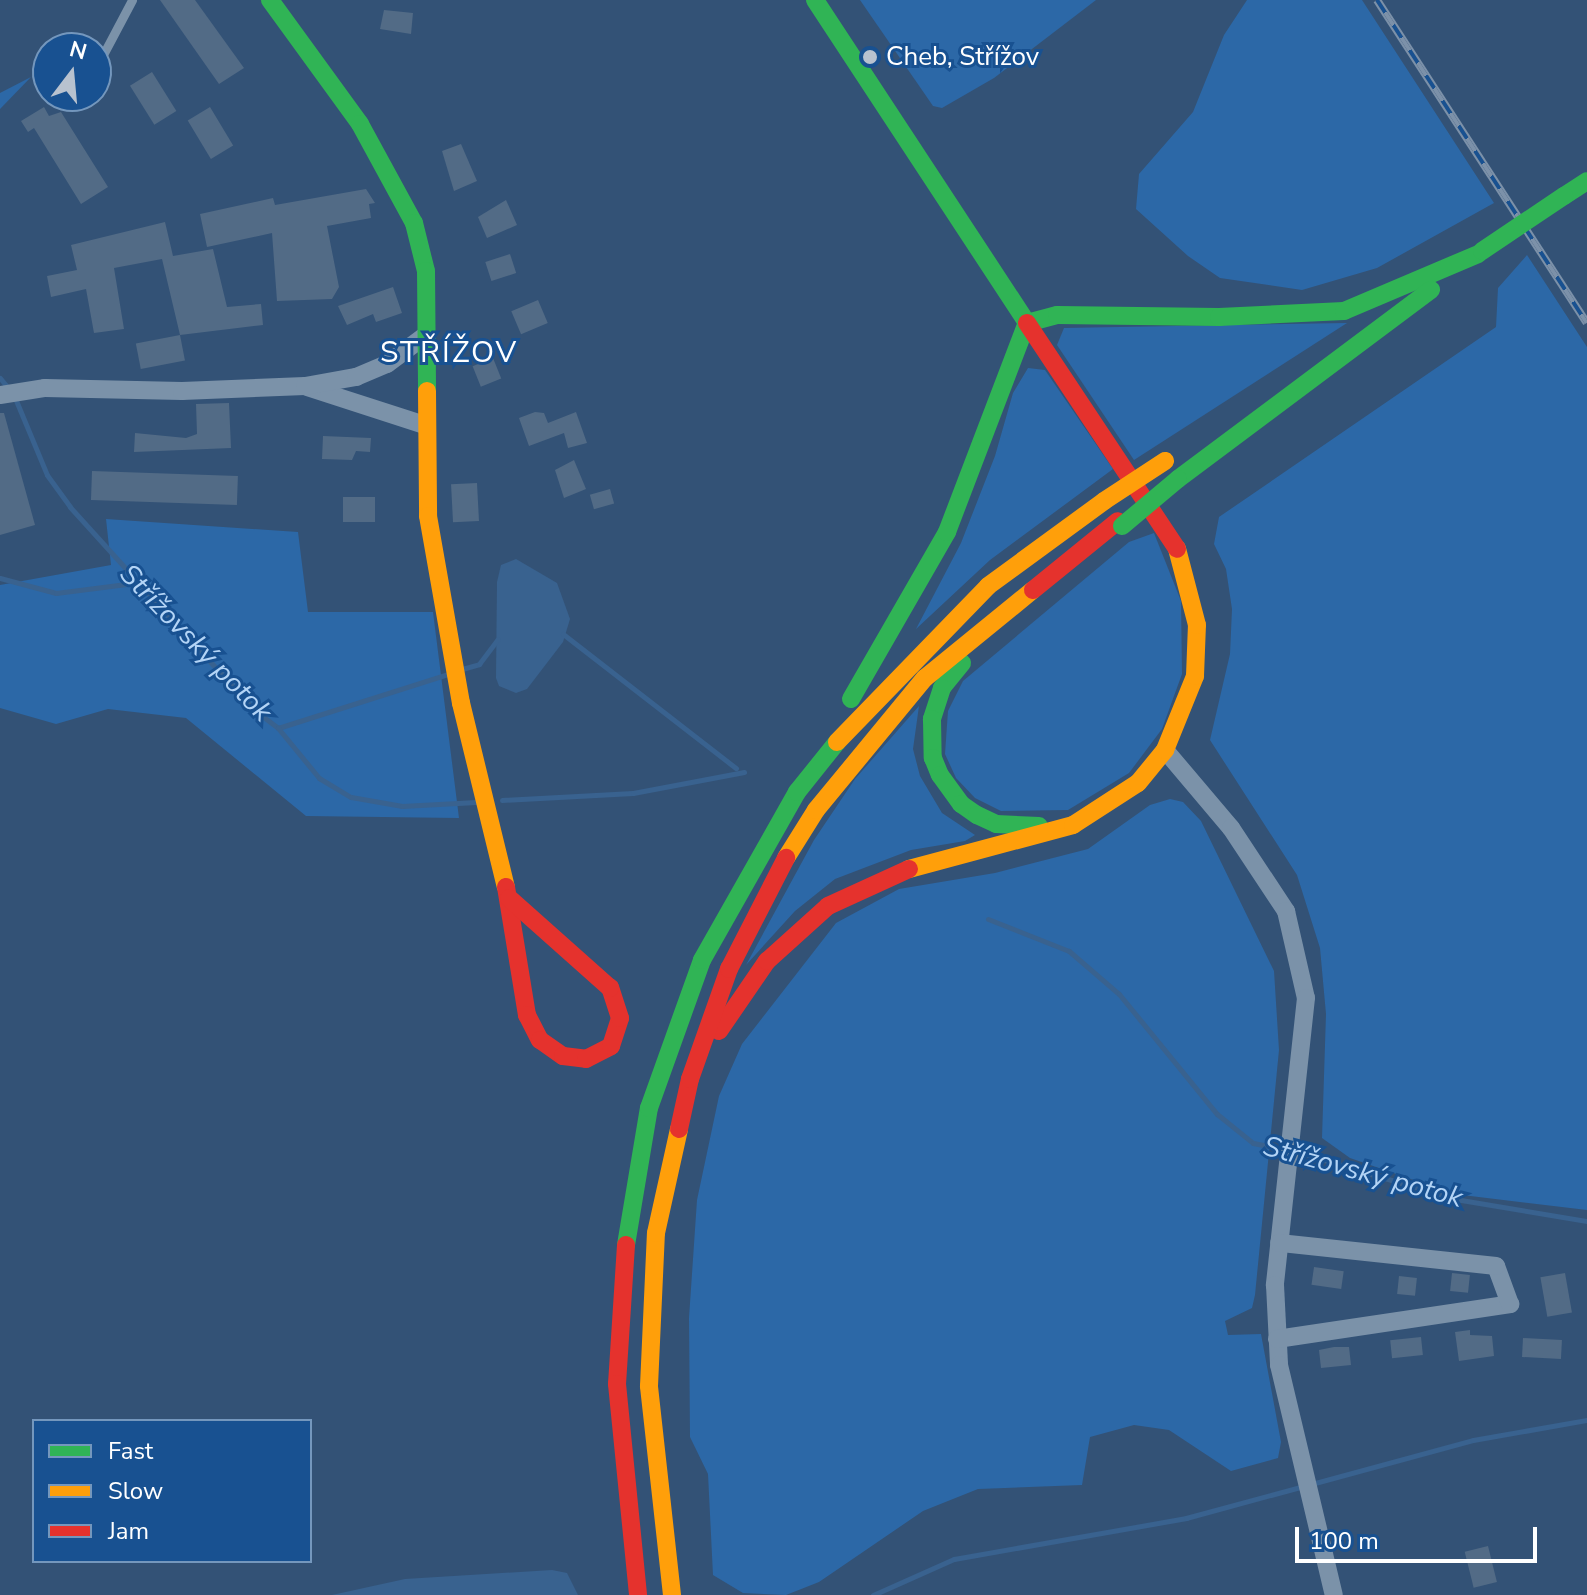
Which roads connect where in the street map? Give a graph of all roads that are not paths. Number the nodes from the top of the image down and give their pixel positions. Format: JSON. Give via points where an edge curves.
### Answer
{"nodes":[{"id":1,"x":132,"y":0,"type":"edge"},
{"id":2,"x":270,"y":0,"type":"edge"},
{"id":3,"x":815,"y":0,"type":"edge"},
{"id":4,"x":112,"y":38,"type":"edge"},
{"id":5,"x":1587,"y":181,"type":"edge"},
{"id":6,"x":1480,"y":252,"type":"junction"},
{"id":7,"x":1027,"y":323,"type":"junction"},
{"id":8,"x":426,"y":335,"type":"junction"},
{"id":9,"x":305,"y":386,"type":"junction"},
{"id":10,"x":0,"y":395,"type":"edge"},
{"id":11,"x":425,"y":425,"type":"junction"},
{"id":12,"x":1120,"y":524,"type":"junction"},
{"id":13,"x":1165,"y":750,"type":"junction"},
{"id":14,"x":797,"y":792,"type":"junction"},
{"id":15,"x":1103,"y":808,"type":"junction"},
{"id":16,"x":509,"y":898,"type":"junction"},
{"id":17,"x":690,"y":1079,"type":"junction"},
{"id":18,"x":1279,"y":1243,"type":"junction"},
{"id":19,"x":1277,"y":1339,"type":"junction"},
{"id":20,"x":636,"y":1595,"type":"edge"},
{"id":21,"x":672,"y":1595,"type":"edge"},
{"id":22,"x":1334,"y":1595,"type":"edge"}],
"edges":[{"from":1,"to":4,"type":"lane"},
{"from":2,"to":8,"type":"main road","via":[[360,124],[404,200],[426,271]]},
{"from":3,"to":7,"type":"main road"},
{"from":5,"to":6,"type":"main road","bridge":true},
{"from":6,"to":7,"type":"main road","via":[[1382,299],[1344,311],[1235,317],[1057,315]]},
{"from":6,"to":12,"type":"main road","bridge":true,"via":[[1250,431]]},
{"from":6,"to":14,"type":"main road","bridge":true,"via":[[1104,501],[998,578],[937,631],[860,712]]},
{"from":7,"to":13,"type":"main road","via":[[1159,516],[1186,572],[1194,598],[1198,654],[1190,696]]},
{"from":7,"to":14,"type":"main road","via":[[947,532]]},
{"from":8,"to":9,"type":"street","via":[[367,373]]},
{"from":8,"to":11,"type":"main road"},
{"from":9,"to":10,"type":"street","via":[[182,391],[45,388]]},
{"from":9,"to":11,"type":"street"},
{"from":11,"to":16,"type":"main road","via":[[428,516],[461,703]]},
{"from":12,"to":15,"type":"main road","via":[[962,663],[942,688],[931,728],[940,775],[961,804],[996,824],[1045,826]]},
{"from":12,"to":17,"type":"main road","via":[[925,678],[816,810],[769,885],[729,969]]},
{"from":13,"to":15,"type":"main road","via":[[1138,783]]},
{"from":13,"to":18,"type":"street","via":[[1231,828],[1286,911],[1306,998]]},
{"from":14,"to":20,"type":"main road","via":[[745,875],[702,960],[649,1108],[626,1243],[617,1369]]},
{"from":15,"to":17,"type":"main road","via":[[1049,833],[907,869],[828,906],[784,942],[755,976]]},
{"from":16,"to":16,"type":"main road","via":[[527,1015],[540,1040],[563,1056],[586,1059],[611,1046],[620,1018],[610,988]]},
{"from":17,"to":21,"type":"main road","via":[[656,1233],[649,1346],[654,1457]]},
{"from":18,"to":19,"type":"street"},
{"from":18,"to":19,"type":"street","via":[[1496,1266],[1510,1304]]},
{"from":19,"to":22,"type":"street"}]}
